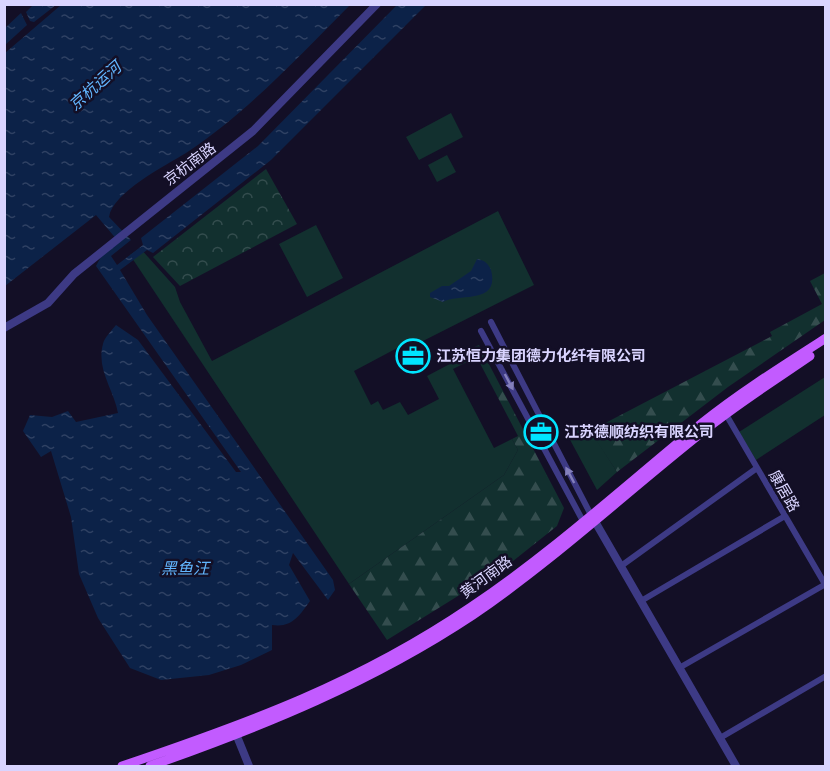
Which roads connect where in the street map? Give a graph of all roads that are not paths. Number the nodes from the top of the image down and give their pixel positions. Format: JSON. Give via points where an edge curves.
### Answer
{"nodes":[{"id":1,"x":377,"y":4,"type":"edge"},
{"id":2,"x":491,"y":322,"type":"dead end"},
{"id":3,"x":4,"y":328,"type":"edge"},
{"id":4,"x":481,"y":331,"type":"dead end"},
{"id":5,"x":825,"y":338,"type":"edge"},
{"id":6,"x":825,"y":345,"type":"edge"},
{"id":7,"x":724,"y":411,"type":"junction"},
{"id":8,"x":757,"y":468,"type":"junction"},
{"id":9,"x":785,"y":516,"type":"junction"},
{"id":10,"x":589,"y":521,"type":"junction"},
{"id":11,"x":621,"y":567,"type":"junction"},
{"id":12,"x":825,"y":586,"type":"edge"},
{"id":13,"x":641,"y":601,"type":"junction"},
{"id":14,"x":680,"y":668,"type":"junction"},
{"id":15,"x":825,"y":676,"type":"edge"},
{"id":16,"x":235,"y":732,"type":"junction"},
{"id":17,"x":720,"y":738,"type":"junction"},
{"id":18,"x":122,"y":766,"type":"edge"},
{"id":19,"x":150,"y":766,"type":"edge"},
{"id":20,"x":249,"y":766,"type":"edge"},
{"id":21,"x":736,"y":766,"type":"edge"}],
"edges":[{"from":1,"to":3,"type":"street","name":"京杭南路","via":[[253,131],[74,274],[48,303]]},
{"from":10,"to":2,"type":"street","one_way":true},
{"from":4,"to":10,"type":"street","one_way":true},
{"from":5,"to":7,"type":"main road","name":"黄河南路"},
{"from":6,"to":7,"type":"main road","name":"黄河南路"},
{"from":7,"to":8,"type":"street","name":"康居路"},
{"from":7,"to":10,"type":"main road","name":"黄河南路"},
{"from":8,"to":9,"type":"street","name":"康居路"},
{"from":8,"to":11,"type":"street"},
{"from":9,"to":12,"type":"street","name":"康居路"},
{"from":9,"to":13,"type":"street"},
{"from":10,"to":11,"type":"street"},
{"from":10,"to":16,"type":"main road","name":"黄河南路","via":[[472,607],[415,642],[352,678]]},
{"from":11,"to":13,"type":"street"},
{"from":12,"to":14,"type":"street"},
{"from":13,"to":14,"type":"street"},
{"from":14,"to":17,"type":"street"},
{"from":15,"to":17,"type":"street"},
{"from":16,"to":18,"type":"main road","name":"黄河南路"},
{"from":16,"to":19,"type":"main road","name":"黄河南路"},
{"from":16,"to":20,"type":"street"},
{"from":17,"to":21,"type":"street"}]}
